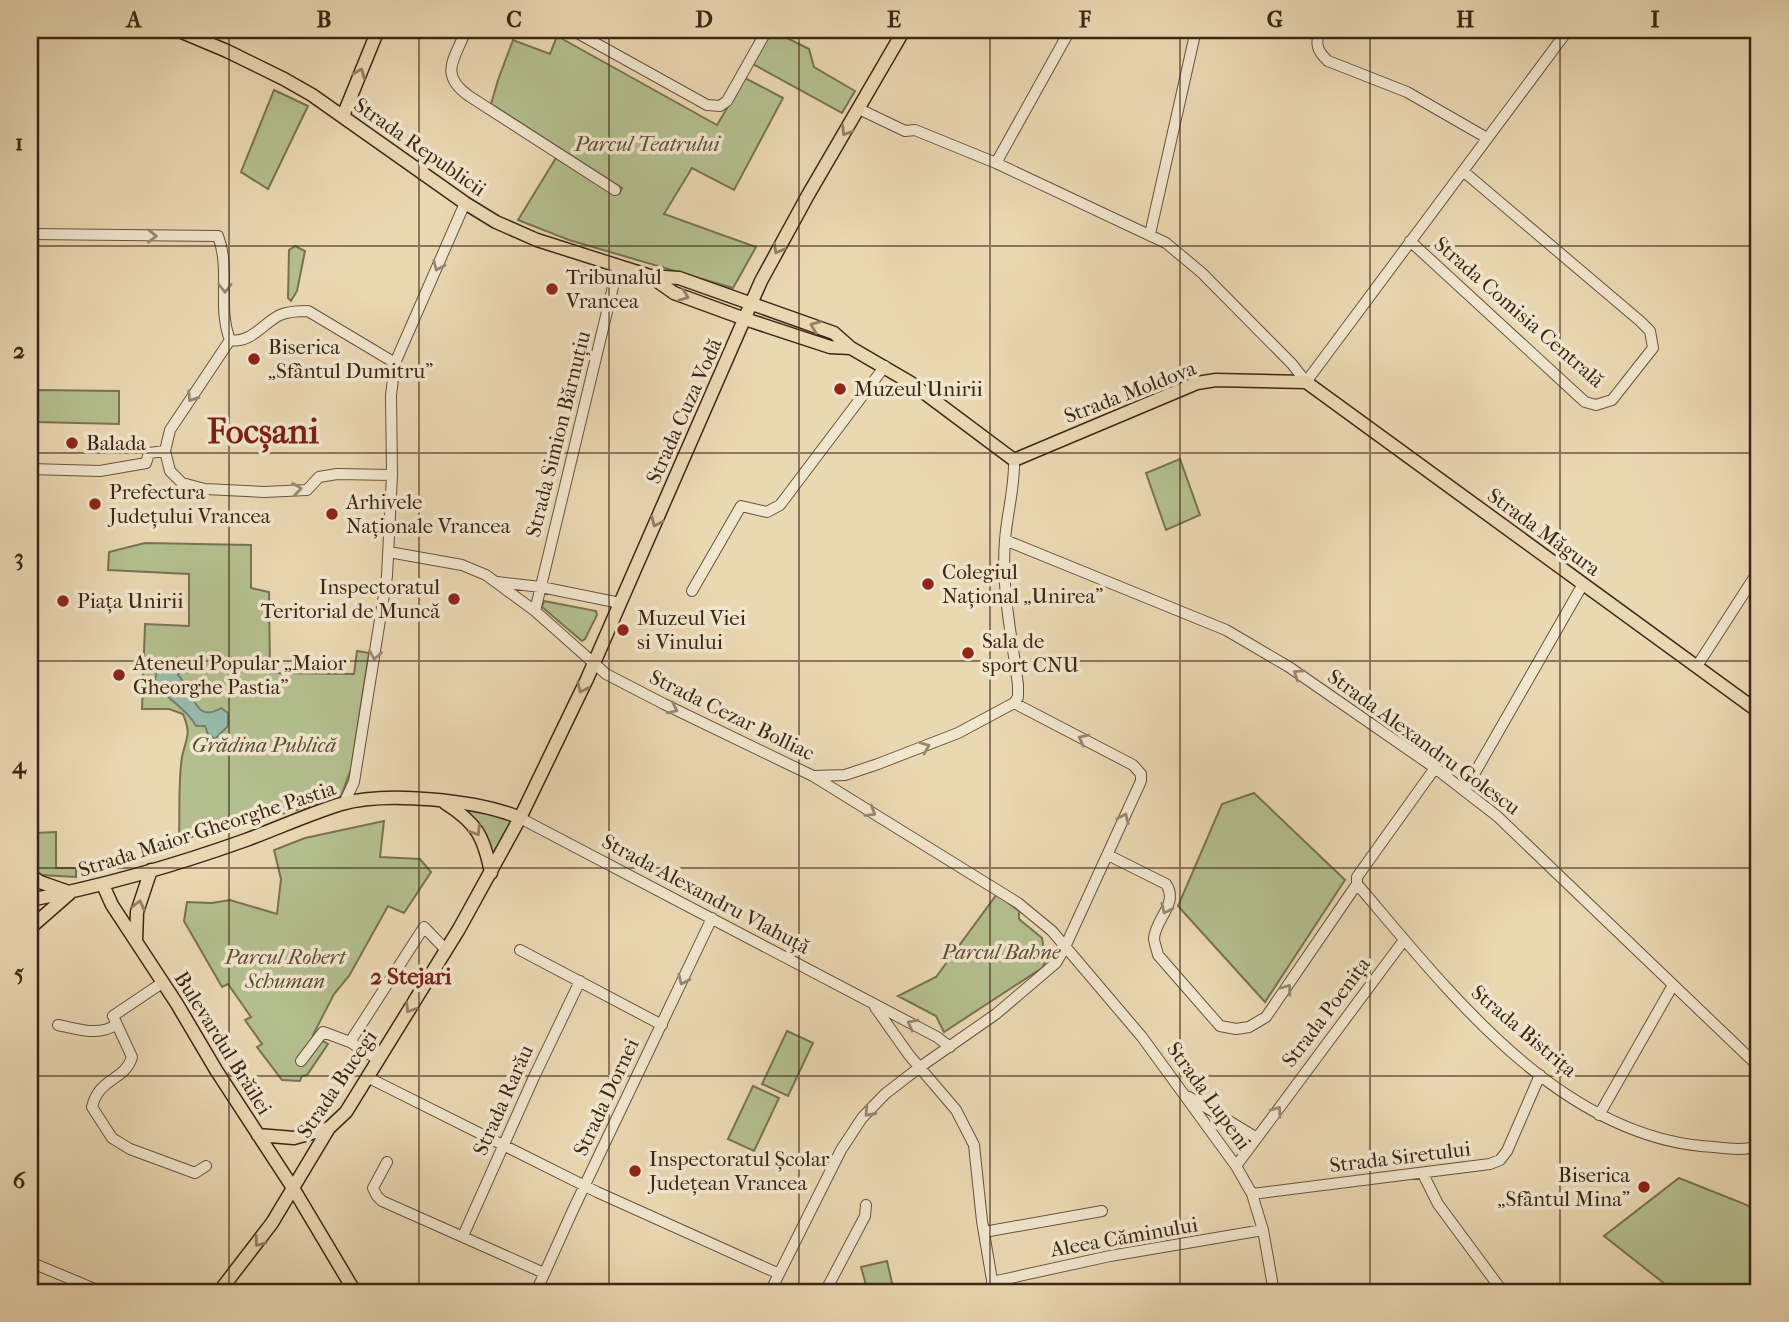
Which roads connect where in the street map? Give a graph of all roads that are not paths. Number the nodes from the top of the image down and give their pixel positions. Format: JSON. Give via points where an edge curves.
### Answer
{"nodes":[{"id":1,"x":177,"y":30,"type":"edge"},
{"id":2,"x":377,"y":30,"type":"edge"},
{"id":3,"x":466,"y":30,"type":"edge"},
{"id":4,"x":766,"y":30,"type":"edge"},
{"id":5,"x":904,"y":30,"type":"edge"},
{"id":6,"x":1070,"y":30,"type":"edge"},
{"id":7,"x":1196,"y":30,"type":"edge"},
{"id":8,"x":1319,"y":30,"type":"edge"},
{"id":9,"x":1568,"y":30,"type":"edge"},
{"id":10,"x":578,"y":31,"type":"edge"},
{"id":11,"x":859,"y":109,"type":"junction"},
{"id":12,"x":343,"y":116,"type":"junction"},
{"id":13,"x":1487,"y":138,"type":"junction"},
{"id":14,"x":996,"y":163,"type":"junction"},
{"id":15,"x":1463,"y":171,"type":"junction"},
{"id":16,"x":615,"y":190,"type":"dead end"},
{"id":17,"x":465,"y":203,"type":"junction"},
{"id":18,"x":30,"y":234,"type":"edge"},
{"id":19,"x":1150,"y":234,"type":"junction"},
{"id":20,"x":1410,"y":241,"type":"junction"},
{"id":21,"x":618,"y":266,"type":"junction"},
{"id":22,"x":650,"y":276,"type":"junction"},
{"id":23,"x":752,"y":302,"type":"junction"},
{"id":24,"x":746,"y":319,"type":"junction"},
{"id":25,"x":230,"y":340,"type":"junction"},
{"id":26,"x":851,"y":348,"type":"junction"},
{"id":27,"x":395,"y":363,"type":"junction"},
{"id":28,"x":885,"y":366,"type":"junction"},
{"id":29,"x":1306,"y":382,"type":"junction"},
{"id":30,"x":165,"y":451,"type":"junction"},
{"id":31,"x":1014,"y":460,"type":"junction"},
{"id":32,"x":30,"y":469,"type":"edge"},
{"id":33,"x":392,"y":475,"type":"junction"},
{"id":34,"x":1005,"y":540,"type":"junction"},
{"id":35,"x":389,"y":552,"type":"junction"},
{"id":36,"x":1759,"y":570,"type":"edge"},
{"id":37,"x":497,"y":582,"type":"junction"},
{"id":38,"x":1583,"y":584,"type":"junction"},
{"id":39,"x":541,"y":587,"type":"junction"},
{"id":40,"x":692,"y":591,"type":"dead end"},
{"id":41,"x":620,"y":603,"type":"junction"},
{"id":42,"x":535,"y":611,"type":"junction"},
{"id":43,"x":593,"y":664,"type":"junction"},
{"id":44,"x":1698,"y":666,"type":"junction"},
{"id":45,"x":1014,"y":704,"type":"junction"},
{"id":46,"x":1759,"y":712,"type":"edge"},
{"id":47,"x":1435,"y":768,"type":"junction"},
{"id":48,"x":813,"y":776,"type":"junction"},
{"id":49,"x":1465,"y":790,"type":"junction"},
{"id":50,"x":442,"y":801,"type":"junction"},
{"id":51,"x":344,"y":803,"type":"junction"},
{"id":52,"x":520,"y":818,"type":"junction"},
{"id":53,"x":1108,"y":855,"type":"junction"},
{"id":54,"x":151,"y":870,"type":"junction"},
{"id":55,"x":491,"y":873,"type":"junction"},
{"id":56,"x":30,"y":875,"type":"edge"},
{"id":57,"x":1357,"y":884,"type":"junction"},
{"id":58,"x":103,"y":885,"type":"junction"},
{"id":59,"x":70,"y":893,"type":"junction"},
{"id":60,"x":30,"y":900,"type":"edge"},
{"id":61,"x":712,"y":918,"type":"junction"},
{"id":62,"x":30,"y":928,"type":"edge"},
{"id":63,"x":1404,"y":940,"type":"junction"},
{"id":64,"x":136,"y":942,"type":"junction"},
{"id":65,"x":1065,"y":947,"type":"junction"},
{"id":66,"x":446,"y":950,"type":"junction"},
{"id":67,"x":520,"y":950,"type":"dead end"},
{"id":68,"x":580,"y":981,"type":"junction"},
{"id":69,"x":162,"y":982,"type":"junction"},
{"id":70,"x":1674,"y":985,"type":"junction"},
{"id":71,"x":873,"y":1004,"type":"junction"},
{"id":72,"x":117,"y":1024,"type":"junction"},
{"id":73,"x":58,"y":1025,"type":"dead end"},
{"id":74,"x":662,"y":1026,"type":"junction"},
{"id":75,"x":350,"y":1042,"type":"junction"},
{"id":76,"x":950,"y":1047,"type":"junction"},
{"id":77,"x":377,"y":1059,"type":"junction"},
{"id":78,"x":301,"y":1061,"type":"dead end"},
{"id":79,"x":920,"y":1067,"type":"junction"},
{"id":80,"x":1759,"y":1067,"type":"edge"},
{"id":81,"x":1540,"y":1075,"type":"junction"},
{"id":82,"x":367,"y":1077,"type":"junction"},
{"id":83,"x":1183,"y":1093,"type":"junction"},
{"id":84,"x":1599,"y":1115,"type":"junction"},
{"id":85,"x":329,"y":1128,"type":"junction"},
{"id":86,"x":258,"y":1135,"type":"junction"},
{"id":87,"x":1257,"y":1138,"type":"junction"},
{"id":88,"x":505,"y":1144,"type":"junction"},
{"id":89,"x":1759,"y":1146,"type":"edge"},
{"id":90,"x":387,"y":1162,"type":"dead end"},
{"id":91,"x":206,"y":1166,"type":"dead end"},
{"id":92,"x":1236,"y":1166,"type":"junction"},
{"id":93,"x":1423,"y":1174,"type":"junction"},
{"id":94,"x":585,"y":1186,"type":"junction"},
{"id":95,"x":293,"y":1188,"type":"junction"},
{"id":96,"x":1252,"y":1194,"type":"junction"},
{"id":97,"x":866,"y":1205,"type":"dead end"},
{"id":98,"x":1102,"y":1211,"type":"dead end"},
{"id":99,"x":1263,"y":1230,"type":"junction"},
{"id":100,"x":984,"y":1232,"type":"junction"},
{"id":101,"x":463,"y":1236,"type":"junction"},
{"id":102,"x":30,"y":1262,"type":"edge"},
{"id":103,"x":544,"y":1273,"type":"junction"},
{"id":104,"x":777,"y":1273,"type":"junction"},
{"id":105,"x":993,"y":1287,"type":"edge"},
{"id":106,"x":102,"y":1292,"type":"edge"},
{"id":107,"x":219,"y":1292,"type":"edge"},
{"id":108,"x":355,"y":1292,"type":"edge"},
{"id":109,"x":536,"y":1292,"type":"edge"},
{"id":110,"x":770,"y":1292,"type":"edge"},
{"id":111,"x":825,"y":1292,"type":"edge"},
{"id":112,"x":1274,"y":1292,"type":"edge"},
{"id":113,"x":1503,"y":1292,"type":"edge"}],
"edges":[{"from":1,"to":12,"type":"main road","name":"Strada Republicii","via":[[284,79]]},
{"from":12,"to":2,"type":"main road","one_way":true},
{"from":3,"to":16,"type":"street","via":[[450,75],[453,83]]},
{"from":4,"to":10,"type":"street","via":[[720,106],[707,105]]},
{"from":5,"to":11,"type":"main road","name":"Strada Cuza Vodă"},
{"from":6,"to":14,"type":"street"},
{"from":7,"to":19,"type":"street"},
{"from":8,"to":13,"type":"street","via":[[1316,46],[1328,61],[1407,92]]},
{"from":9,"to":13,"type":"street","name":"Strada Comisia Centrală"},
{"from":11,"to":14,"type":"street","via":[[905,131],[915,130]]},
{"from":11,"to":23,"type":"main road","name":"Strada Cuza Vodă","one_way":true},
{"from":12,"to":17,"type":"main road","name":"Strada Republicii"},
{"from":13,"to":15,"type":"street","name":"Strada Comisia Centrală"},
{"from":14,"to":19,"type":"street"},
{"from":15,"to":20,"type":"street","name":"Strada Comisia Centrală"},
{"from":15,"to":20,"type":"street","name":"Strada Comisia Centrală","via":[[1640,321],[1650,331],[1653,348],[1612,400],[1596,405],[1585,402]]},
{"from":17,"to":21,"type":"main road","name":"Strada Republicii","via":[[518,232]]},
{"from":17,"to":27,"type":"street","one_way":true},
{"from":18,"to":25,"type":"street","one_way":true,"via":[[218,236],[225,262],[225,327]]},
{"from":19,"to":29,"type":"street","via":[[1196,267]]},
{"from":20,"to":29,"type":"street","name":"Strada Comisia Centrală"},
{"from":21,"to":22,"type":"main road","name":"Strada Republicii"},
{"from":21,"to":39,"type":"street","name":"Strada Simion Bărnuțiu"},
{"from":22,"to":23,"type":"main road","name":"Strada Republicii","via":[[679,278]]},
{"from":22,"to":24,"type":"main road","name":"Strada Republicii","one_way":true,"via":[[674,293]]},
{"from":23,"to":24,"type":"main road","name":"Strada Cuza Vodă"},
{"from":26,"to":23,"type":"main road","name":"Strada Republicii","one_way":true,"via":[[834,333]]},
{"from":24,"to":26,"type":"main road","name":"Strada Republicii","via":[[830,347]]},
{"from":24,"to":41,"type":"main road","name":"Strada Cuza Vodă","one_way":true},
{"from":25,"to":27,"type":"street","via":[[245,340],[279,315],[308,311]]},
{"from":25,"to":30,"type":"street","one_way":true,"via":[[170,430]]},
{"from":26,"to":28,"type":"main road","name":"Strada Republicii"},
{"from":27,"to":33,"type":"street"},
{"from":28,"to":31,"type":"main road","name":"Strada Republicii"},
{"from":28,"to":40,"type":"street","via":[[780,505],[767,512],[741,506]]},
{"from":29,"to":31,"type":"main road","name":"Strada Moldova","via":[[1198,383]]},
{"from":29,"to":38,"type":"main road","name":"Strada Măgura"},
{"from":30,"to":32,"type":"street","via":[[149,453],[146,463],[100,471]]},
{"from":30,"to":33,"type":"street","one_way":true,"via":[[170,471],[182,483],[205,489],[307,490],[319,477]]},
{"from":31,"to":34,"type":"street"},
{"from":33,"to":35,"type":"street"},
{"from":34,"to":45,"type":"street","via":[[1004,582],[1018,685]]},
{"from":47,"to":34,"type":"street","name":"Strada Alexandru Golescu","one_way":true,"via":[[1289,667],[1226,630]]},
{"from":35,"to":37,"type":"street","via":[[462,565]]},
{"from":35,"to":51,"type":"street","one_way":true,"via":[[354,782]]},
{"from":36,"to":44,"type":"street"},
{"from":37,"to":39,"type":"street"},
{"from":37,"to":42,"type":"street","name":"Strada Cezar Bolliac"},
{"from":38,"to":44,"type":"main road","name":"Strada Măgura"},
{"from":38,"to":49,"type":"street"},
{"from":39,"to":41,"type":"street"},
{"from":39,"to":42,"type":"street","name":"Strada Simion Bărnuțiu"},
{"from":41,"to":43,"type":"main road","name":"Strada Cuza Vodă"},
{"from":42,"to":43,"type":"street","name":"Strada Cezar Bolliac"},
{"from":43,"to":48,"type":"street","name":"Strada Cezar Bolliac","one_way":true},
{"from":43,"to":52,"type":"main road","name":"Strada Cuza Vodă","one_way":true},
{"from":44,"to":46,"type":"main road","name":"Strada Măgura"},
{"from":48,"to":45,"type":"street","name":"Strada Cezar Bolliac","one_way":true,"via":[[845,775],[878,764],[958,733]]},
{"from":53,"to":45,"type":"street","one_way":true,"via":[[1141,774],[1133,765]]},
{"from":47,"to":49,"type":"street","name":"Strada Alexandru Golescu"},
{"from":47,"to":57,"type":"street","via":[[1357,877]]},
{"from":48,"to":65,"type":"street","name":"Strada Lupeni","one_way":true,"via":[[1018,903]]},
{"from":49,"to":70,"type":"street","name":"Strada Alexandru Golescu"},
{"from":50,"to":51,"type":"main road","name":"Strada Maior Gheorghe Pastia"},
{"from":50,"to":52,"type":"main road","name":"Strada Maior Gheorghe Pastia","via":[[490,807]]},
{"from":50,"to":55,"type":"main road","one_way":true,"via":[[475,827]]},
{"from":51,"to":54,"type":"main road","name":"Strada Maior Gheorghe Pastia"},
{"from":52,"to":55,"type":"main road","name":"Strada Bucegi"},
{"from":52,"to":61,"type":"street","name":"Strada Alexandru Vlahuță"},
{"from":53,"to":57,"type":"street","one_way":true,"via":[[1166,884],[1171,898],[1156,929],[1158,955],[1210,1017],[1220,1026],[1236,1029],[1266,1017]]},
{"from":53,"to":65,"type":"street"},
{"from":54,"to":58,"type":"main road","name":"Strada Maior Gheorghe Pastia"},
{"from":64,"to":54,"type":"main road","one_way":true,"via":[[136,912]]},
{"from":55,"to":66,"type":"main road","name":"Strada Bucegi"},
{"from":56,"to":59,"type":"main road"},
{"from":57,"to":63,"type":"street"},
{"from":58,"to":59,"type":"main road","name":"Strada Maior Gheorghe Pastia"},
{"from":58,"to":64,"type":"main road","name":"Bulevardul Brăilei"},
{"from":59,"to":60,"type":"main road","name":"Strada Maior Gheorghe Pastia"},
{"from":59,"to":62,"type":"main road"},
{"from":61,"to":71,"type":"street","name":"Strada Alexandru Vlahuță"},
{"from":61,"to":74,"type":"street","name":"Strada Dornei","one_way":true},
{"from":63,"to":81,"type":"street","name":"Strada Bistrița","via":[[1447,990]]},
{"from":87,"to":63,"type":"street","name":"Strada Poenița","one_way":true},
{"from":64,"to":69,"type":"main road","name":"Bulevardul Brăilei"},
{"from":65,"to":76,"type":"street","via":[[1056,963]]},
{"from":65,"to":83,"type":"street","name":"Strada Lupeni"},
{"from":66,"to":75,"type":"street","via":[[424,927]]},
{"from":66,"to":77,"type":"main road","name":"Strada Bucegi","one_way":true},
{"from":67,"to":68,"type":"street"},
{"from":68,"to":74,"type":"street"},
{"from":68,"to":88,"type":"street","name":"Strada Rarău"},
{"from":69,"to":72,"type":"street","via":[[113,1016]]},
{"from":69,"to":86,"type":"main road","name":"Bulevardul Brăilei"},
{"from":70,"to":80,"type":"street","name":"Strada Alexandru Golescu"},
{"from":70,"to":84,"type":"street"},
{"from":76,"to":71,"type":"street","name":"Strada Alexandru Vlahuță","one_way":true},
{"from":71,"to":79,"type":"street","name":"Strada Alexandru Vlahuță"},
{"from":72,"to":73,"type":"street","via":[[108,1031],[90,1032]]},
{"from":72,"to":91,"type":"street","via":[[132,1056],[129,1067],[108,1080],[92,1107],[112,1138],[130,1149],[195,1173]]},
{"from":74,"to":94,"type":"street","name":"Strada Dornei"},
{"from":75,"to":77,"type":"street"},
{"from":75,"to":78,"type":"street","via":[[323,1032]]},
{"from":76,"to":79,"type":"street"},
{"from":77,"to":82,"type":"main road","name":"Strada Bucegi"},
{"from":79,"to":100,"type":"street","name":"Aleea Căminului","via":[[956,1110],[974,1145]]},
{"from":79,"to":104,"type":"street","one_way":true,"via":[[862,1118]]},
{"from":81,"to":84,"type":"street","name":"Strada Bistrița"},
{"from":81,"to":93,"type":"street","name":"Strada Siretului","via":[[1500,1160]]},
{"from":82,"to":85,"type":"main road","name":"Strada Bucegi","via":[[346,1112]]},
{"from":82,"to":88,"type":"street"},
{"from":83,"to":87,"type":"street"},
{"from":83,"to":92,"type":"street","name":"Strada Lupeni"},
{"from":84,"to":89,"type":"street","name":"Strada Bistrița","via":[[1668,1140],[1736,1149]]},
{"from":85,"to":86,"type":"main road","via":[[294,1138]]},
{"from":85,"to":95,"type":"main road","name":"Strada Bucegi"},
{"from":86,"to":95,"type":"main road","name":"Bulevardul Brăilei"},
{"from":87,"to":92,"type":"street","name":"Strada Poenița"},
{"from":88,"to":94,"type":"street"},
{"from":88,"to":101,"type":"street","name":"Strada Rarău"},
{"from":90,"to":101,"type":"street","via":[[373,1188],[377,1196]]},
{"from":92,"to":96,"type":"street","name":"Strada Lupeni"},
{"from":93,"to":96,"type":"street","name":"Strada Siretului"},
{"from":93,"to":113,"type":"street","via":[[1438,1204]]},
{"from":94,"to":103,"type":"street","name":"Strada Dornei"},
{"from":94,"to":104,"type":"street"},
{"from":95,"to":107,"type":"main road","name":"Strada Bucegi","one_way":true,"via":[[267,1231]]},
{"from":95,"to":108,"type":"main road","name":"Bulevardul Brăilei"},
{"from":96,"to":99,"type":"street","name":"Strada Lupeni"},
{"from":97,"to":111,"type":"street","via":[[865,1216]]},
{"from":98,"to":100,"type":"street"},
{"from":99,"to":105,"type":"street","name":"Aleea Căminului","via":[[1110,1256]]},
{"from":99,"to":112,"type":"street","name":"Strada Lupeni"},
{"from":100,"to":105,"type":"street","name":"Aleea Căminului"},
{"from":101,"to":103,"type":"street"},
{"from":102,"to":106,"type":"street"},
{"from":103,"to":109,"type":"street","name":"Strada Dornei"},
{"from":104,"to":110,"type":"street"}]}
